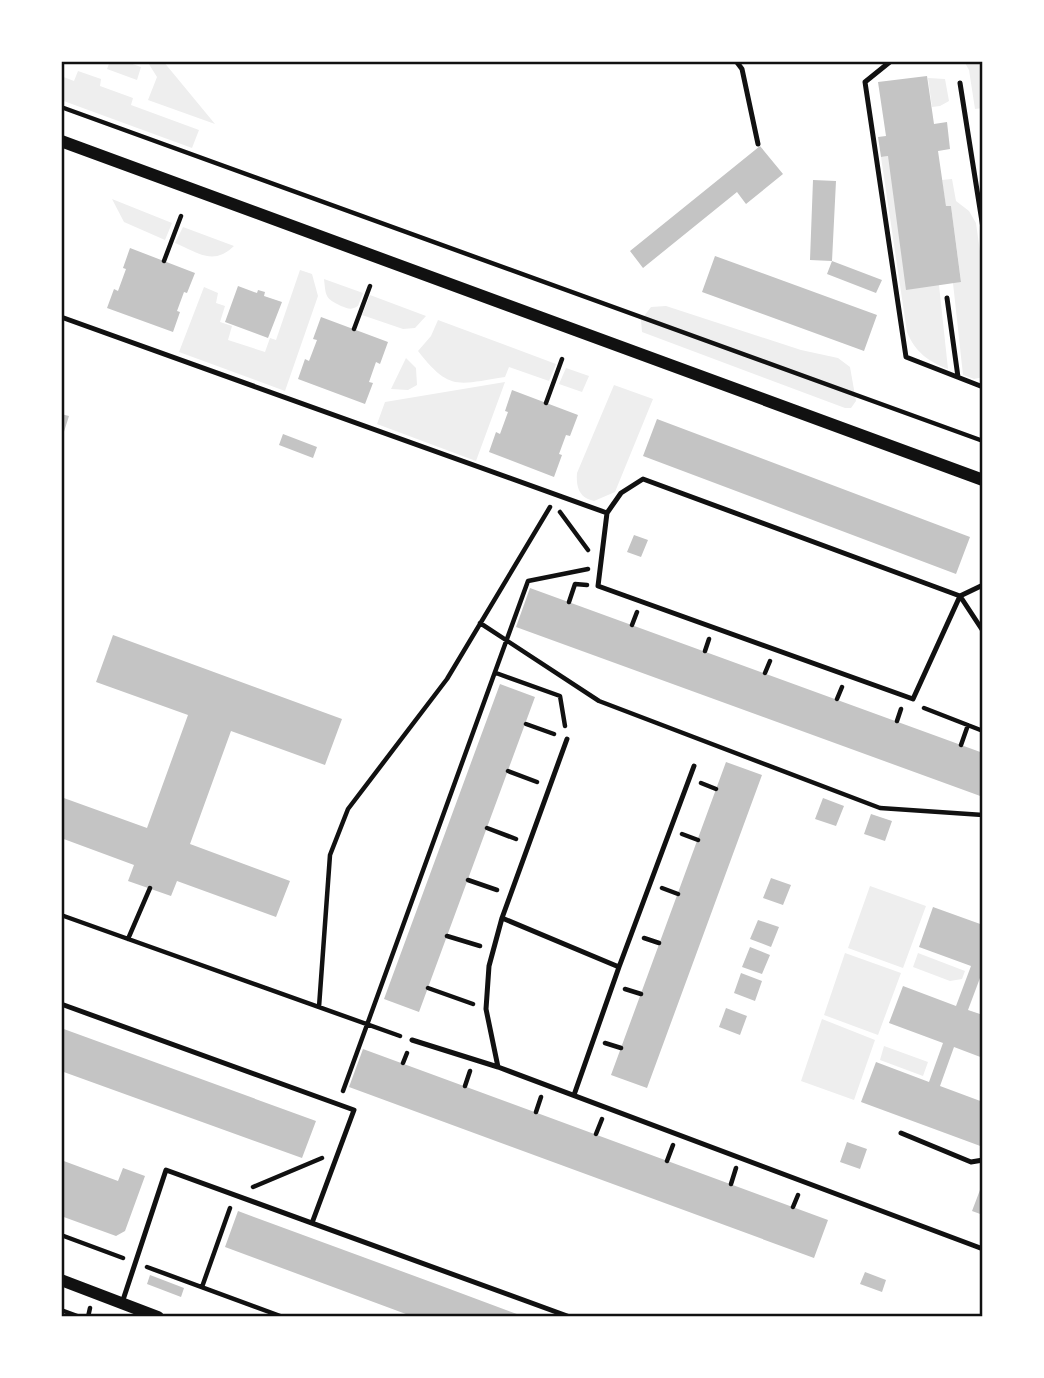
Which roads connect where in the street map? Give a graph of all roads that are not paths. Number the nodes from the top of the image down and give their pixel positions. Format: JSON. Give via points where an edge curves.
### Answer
{"nodes":[{"id":1,"x":736,"y":61,"type":"edge"},
{"id":2,"x":891,"y":61,"type":"edge"},
{"id":3,"x":960,"y":83,"type":"dead end"},
{"id":4,"x":61,"y":141,"type":"edge"},
{"id":5,"x":758,"y":144,"type":"dead end"},
{"id":6,"x":983,"y":228,"type":"edge"},
{"id":7,"x":947,"y":298,"type":"dead end"},
{"id":8,"x":61,"y":317,"type":"edge"},
{"id":9,"x":958,"y":377,"type":"junction"},
{"id":10,"x":983,"y":387,"type":"edge"},
{"id":11,"x":983,"y":481,"type":"edge"},
{"id":12,"x":607,"y":513,"type":"junction"},
{"id":13,"x":983,"y":585,"type":"edge"},
{"id":14,"x":960,"y":596,"type":"junction"},
{"id":15,"x":983,"y":631,"type":"edge"},
{"id":16,"x":567,"y":739,"type":"road end"},
{"id":17,"x":694,"y":766,"type":"dead end"},
{"id":18,"x":502,"y":919,"type":"junction"},
{"id":19,"x":619,"y":967,"type":"junction"},
{"id":20,"x":61,"y":1004,"type":"edge"},
{"id":21,"x":412,"y":1040,"type":"road end"},
{"id":22,"x":498,"y":1067,"type":"junction"},
{"id":23,"x":574,"y":1095,"type":"junction"},
{"id":24,"x":901,"y":1133,"type":"dead end"},
{"id":25,"x":983,"y":1160,"type":"edge"},
{"id":26,"x":313,"y":1223,"type":"junction"},
{"id":27,"x":983,"y":1249,"type":"edge"},
{"id":28,"x":61,"y":1280,"type":"edge"},
{"id":29,"x":122,"y":1304,"type":"junction"},
{"id":30,"x":158,"y":1317,"type":"edge"},
{"id":31,"x":570,"y":1317,"type":"edge"}],
"edges":[{"from":1,"to":5,"type":"lane","via":[[742,69]]},
{"from":2,"to":9,"type":"lane","via":[[865,82],[906,357]]},
{"from":3,"to":6,"type":"lane"},
{"from":4,"to":11,"type":"street"},
{"from":7,"to":9,"type":"lane"},
{"from":8,"to":12,"type":"lane"},
{"from":9,"to":10,"type":"lane"},
{"from":12,"to":14,"type":"lane","via":[[621,492],[643,479]]},
{"from":12,"to":14,"type":"lane","via":[[598,586],[913,699]]},
{"from":13,"to":14,"type":"lane"},
{"from":14,"to":15,"type":"lane"},
{"from":16,"to":18,"type":"lane"},
{"from":17,"to":19,"type":"lane"},
{"from":18,"to":19,"type":"lane"},
{"from":18,"to":22,"type":"lane","via":[[489,966],[486,1009]]},
{"from":19,"to":23,"type":"lane"},
{"from":20,"to":26,"type":"lane","via":[[354,1110]]},
{"from":21,"to":22,"type":"lane"},
{"from":22,"to":23,"type":"lane"},
{"from":23,"to":27,"type":"lane"},
{"from":24,"to":25,"type":"lane","via":[[971,1162]]},
{"from":26,"to":29,"type":"lane","via":[[166,1170]]},
{"from":26,"to":31,"type":"lane"},
{"from":28,"to":29,"type":"street"},
{"from":29,"to":30,"type":"street"}]}
